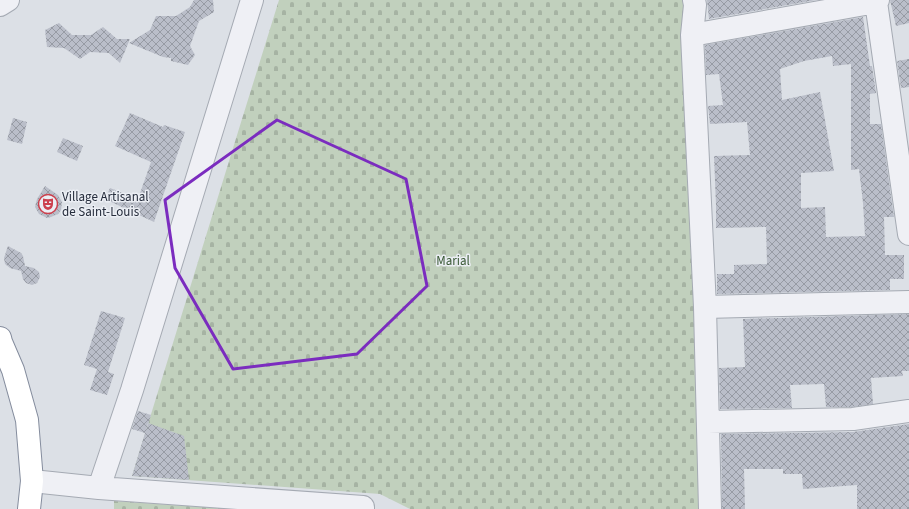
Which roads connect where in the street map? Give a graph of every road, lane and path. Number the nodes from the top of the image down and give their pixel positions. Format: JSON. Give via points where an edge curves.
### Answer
{"nodes":[{"id":1,"x":8,"y":0,"type":"edge"},
{"id":2,"x":252,"y":0,"type":"edge"},
{"id":3,"x":694,"y":0,"type":"edge"},
{"id":4,"x":877,"y":1,"type":"edge"},
{"id":5,"x":0,"y":5,"type":"edge"},
{"id":6,"x":692,"y":35,"type":"junction"},
{"id":7,"x":909,"y":234,"type":"edge"},
{"id":8,"x":909,"y":302,"type":"edge"},
{"id":9,"x":705,"y":307,"type":"junction"},
{"id":10,"x":0,"y":341,"type":"edge"},
{"id":11,"x":909,"y":411,"type":"edge"},
{"id":12,"x":708,"y":422,"type":"junction"},
{"id":13,"x":32,"y":481,"type":"junction"},
{"id":14,"x":99,"y":488,"type":"junction"},
{"id":15,"x":29,"y":509,"type":"edge"},
{"id":16,"x":363,"y":509,"type":"edge"},
{"id":17,"x":710,"y":509,"type":"edge"}],
"edges":[{"from":1,"to":5,"type":"street"},
{"from":2,"to":14,"type":"street","via":[[132,390]]},
{"from":3,"to":6,"type":"street"},
{"from":4,"to":6,"type":"street"},
{"from":4,"to":7,"type":"street"},
{"from":6,"to":9,"type":"street"},
{"from":8,"to":9,"type":"street"},
{"from":9,"to":12,"type":"street"},
{"from":10,"to":13,"type":"highway","via":[[13,370],[27,420]]},
{"from":11,"to":12,"type":"street","via":[[854,419]]},
{"from":12,"to":17,"type":"street"},
{"from":13,"to":14,"type":"street"},
{"from":13,"to":15,"type":"highway"},
{"from":14,"to":16,"type":"street"}]}
